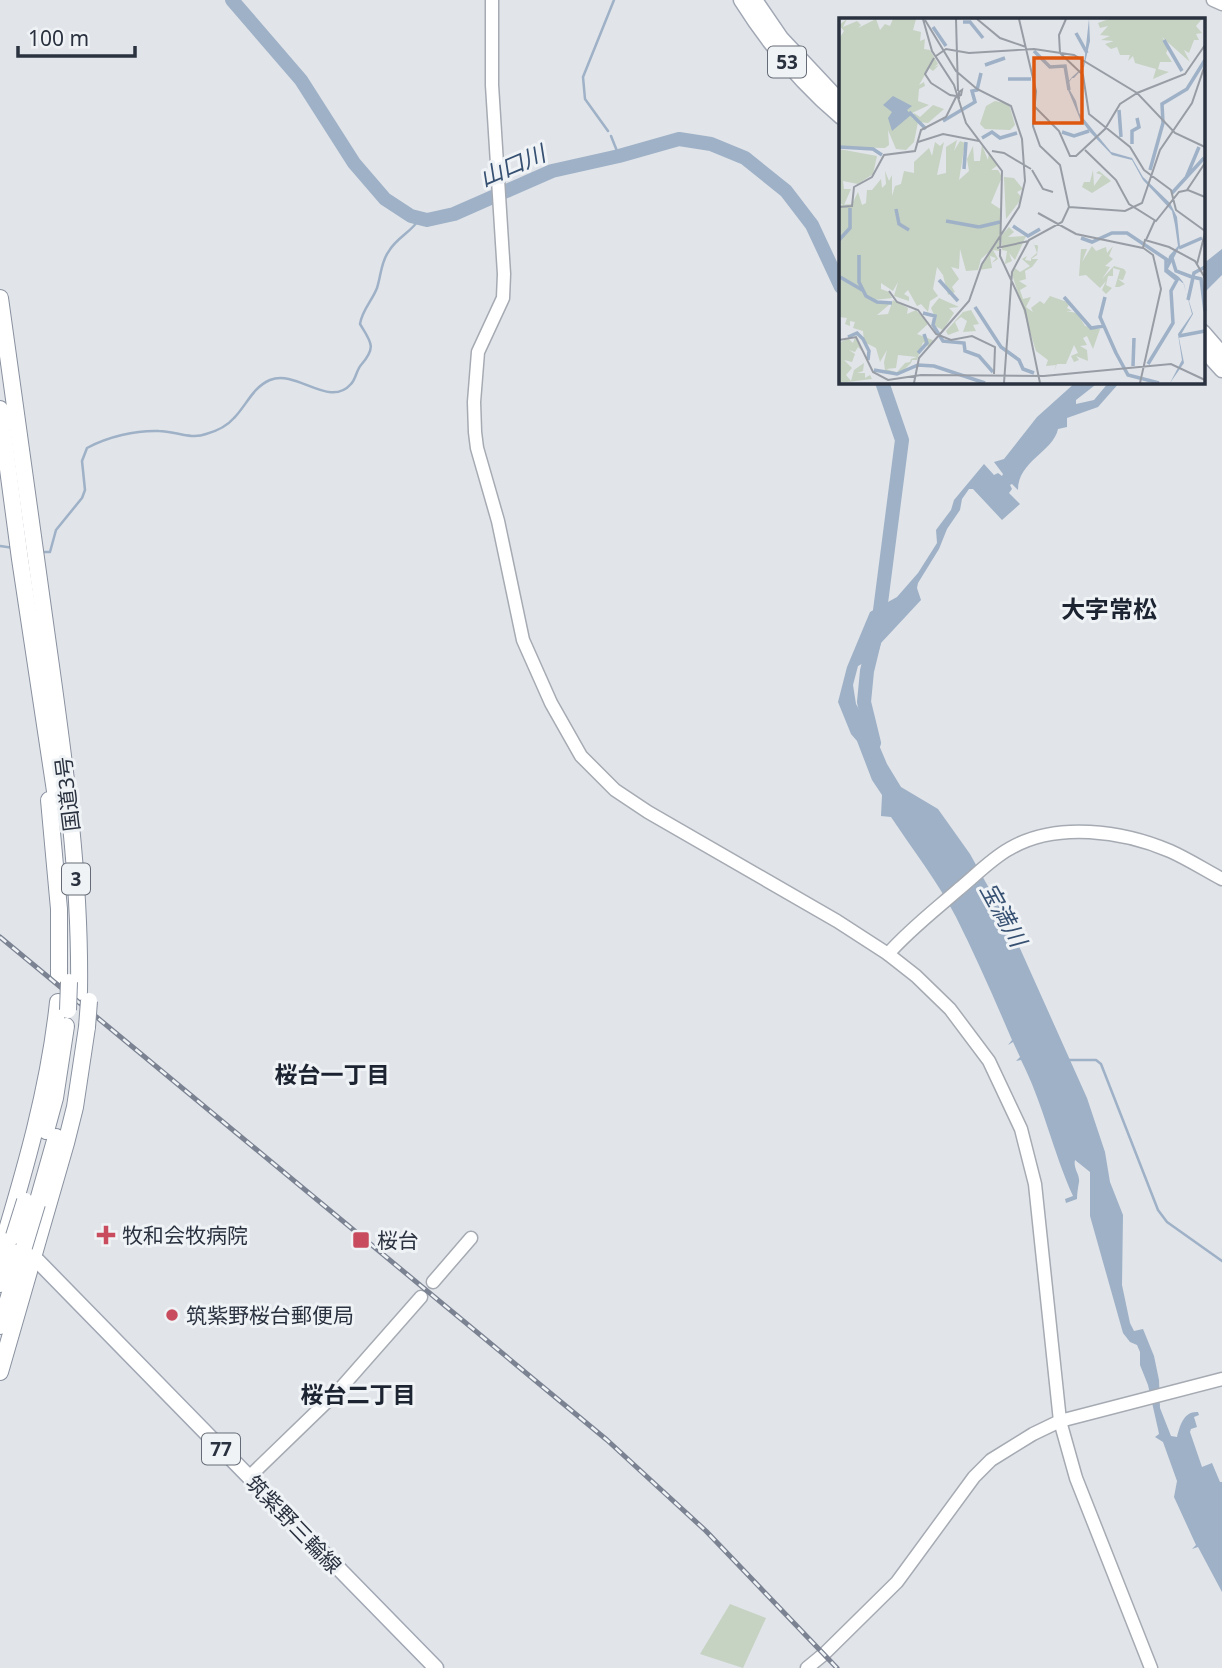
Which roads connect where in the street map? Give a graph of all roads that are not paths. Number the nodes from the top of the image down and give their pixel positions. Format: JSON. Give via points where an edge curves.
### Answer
{"nodes":[{"id":1,"x":492,"y":0,"type":"edge"},
{"id":2,"x":741,"y":0,"type":"edge"},
{"id":3,"x":755,"y":0,"type":"edge"},
{"id":4,"x":1213,"y":0,"type":"edge"},
{"id":5,"x":1222,"y":4,"type":"edge"},
{"id":6,"x":839,"y":100,"type":"edge"},
{"id":7,"x":839,"y":115,"type":"edge"},
{"id":8,"x":0,"y":298,"type":"edge"},
{"id":9,"x":1204,"y":333,"type":"edge"},
{"id":10,"x":1204,"y":350,"type":"edge"},
{"id":11,"x":1222,"y":354,"type":"edge"},
{"id":12,"x":1222,"y":370,"type":"edge"},
{"id":13,"x":0,"y":409,"type":"edge"},
{"id":14,"x":25,"y":538,"type":"junction"},
{"id":15,"x":57,"y":767,"type":"junction"},
{"id":16,"x":1222,"y":879,"type":"edge"},
{"id":17,"x":888,"y":954,"type":"junction"},
{"id":18,"x":74,"y":987,"type":"junction"},
{"id":19,"x":72,"y":1014,"type":"junction"},
{"id":20,"x":31,"y":1202,"type":"junction"},
{"id":21,"x":4,"y":1224,"type":"edge"},
{"id":22,"x":471,"y":1238,"type":"dead end"},
{"id":23,"x":0,"y":1253,"type":"edge"},
{"id":24,"x":32,"y":1256,"type":"junction"},
{"id":25,"x":433,"y":1282,"type":"dead end"},
{"id":26,"x":0,"y":1284,"type":"edge"},
{"id":27,"x":421,"y":1297,"type":"dead end"},
{"id":28,"x":1,"y":1322,"type":"edge"},
{"id":29,"x":0,"y":1372,"type":"edge"},
{"id":30,"x":1222,"y":1379,"type":"edge"},
{"id":31,"x":1060,"y":1421,"type":"junction"},
{"id":32,"x":249,"y":1477,"type":"junction"},
{"id":33,"x":436,"y":1668,"type":"edge"},
{"id":34,"x":807,"y":1668,"type":"edge"},
{"id":35,"x":1151,"y":1668,"type":"edge"}],
"edges":[{"from":1,"to":17,"type":"street","via":[[492,85],[504,274],[503,299],[478,352],[475,432],[523,640],[551,703],[594,771],[630,801]]},
{"from":2,"to":7,"type":"main road","number":"53","via":[[803,81]]},
{"from":3,"to":6,"type":"main road","number":"53","via":[[781,38]]},
{"from":4,"to":5,"type":"street"},
{"from":8,"to":14,"type":"highway","name":"国道3号"},
{"from":9,"to":11,"type":"main road"},
{"from":10,"to":12,"type":"main road"},
{"from":13,"to":14,"type":"highway","name":"国道3号"},
{"from":14,"to":15,"type":"highway","name":"国道3号"},
{"from":15,"to":18,"type":"highway","via":[[48,790],[59,909]]},
{"from":15,"to":18,"type":"highway","via":[[73,786],[89,904]]},
{"from":16,"to":17,"type":"street","via":[[1171,852],[1117,835],[1082,832],[1032,839],[985,867]]},
{"from":17,"to":31,"type":"street","via":[[963,1024],[989,1061],[1021,1129],[1035,1184]]},
{"from":18,"to":19,"type":"highway","bridge":true},
{"from":18,"to":19,"type":"highway"},
{"from":19,"to":20,"type":"highway"},
{"from":19,"to":21,"type":"highway"},
{"from":19,"to":24,"type":"highway","via":[[75,1107]]},
{"from":20,"to":26,"type":"highway","bridge":true},
{"from":20,"to":28,"type":"highway","bridge":true},
{"from":21,"to":23,"type":"highway"},
{"from":21,"to":24,"type":"main road","name":"筑紫野三輪線","number":"77"},
{"from":22,"to":25,"type":"street"},
{"from":24,"to":29,"type":"highway"},
{"from":24,"to":32,"type":"main road","name":"筑紫野三輪線","number":"77"},
{"from":27,"to":32,"type":"street","via":[[340,1389]]},
{"from":30,"to":31,"type":"street"},
{"from":31,"to":34,"type":"street","via":[[998,1456],[974,1476],[897,1582]]},
{"from":31,"to":35,"type":"street","via":[[1076,1478]]},
{"from":32,"to":33,"type":"main road","name":"筑紫野三輪線","number":"77"}]}
